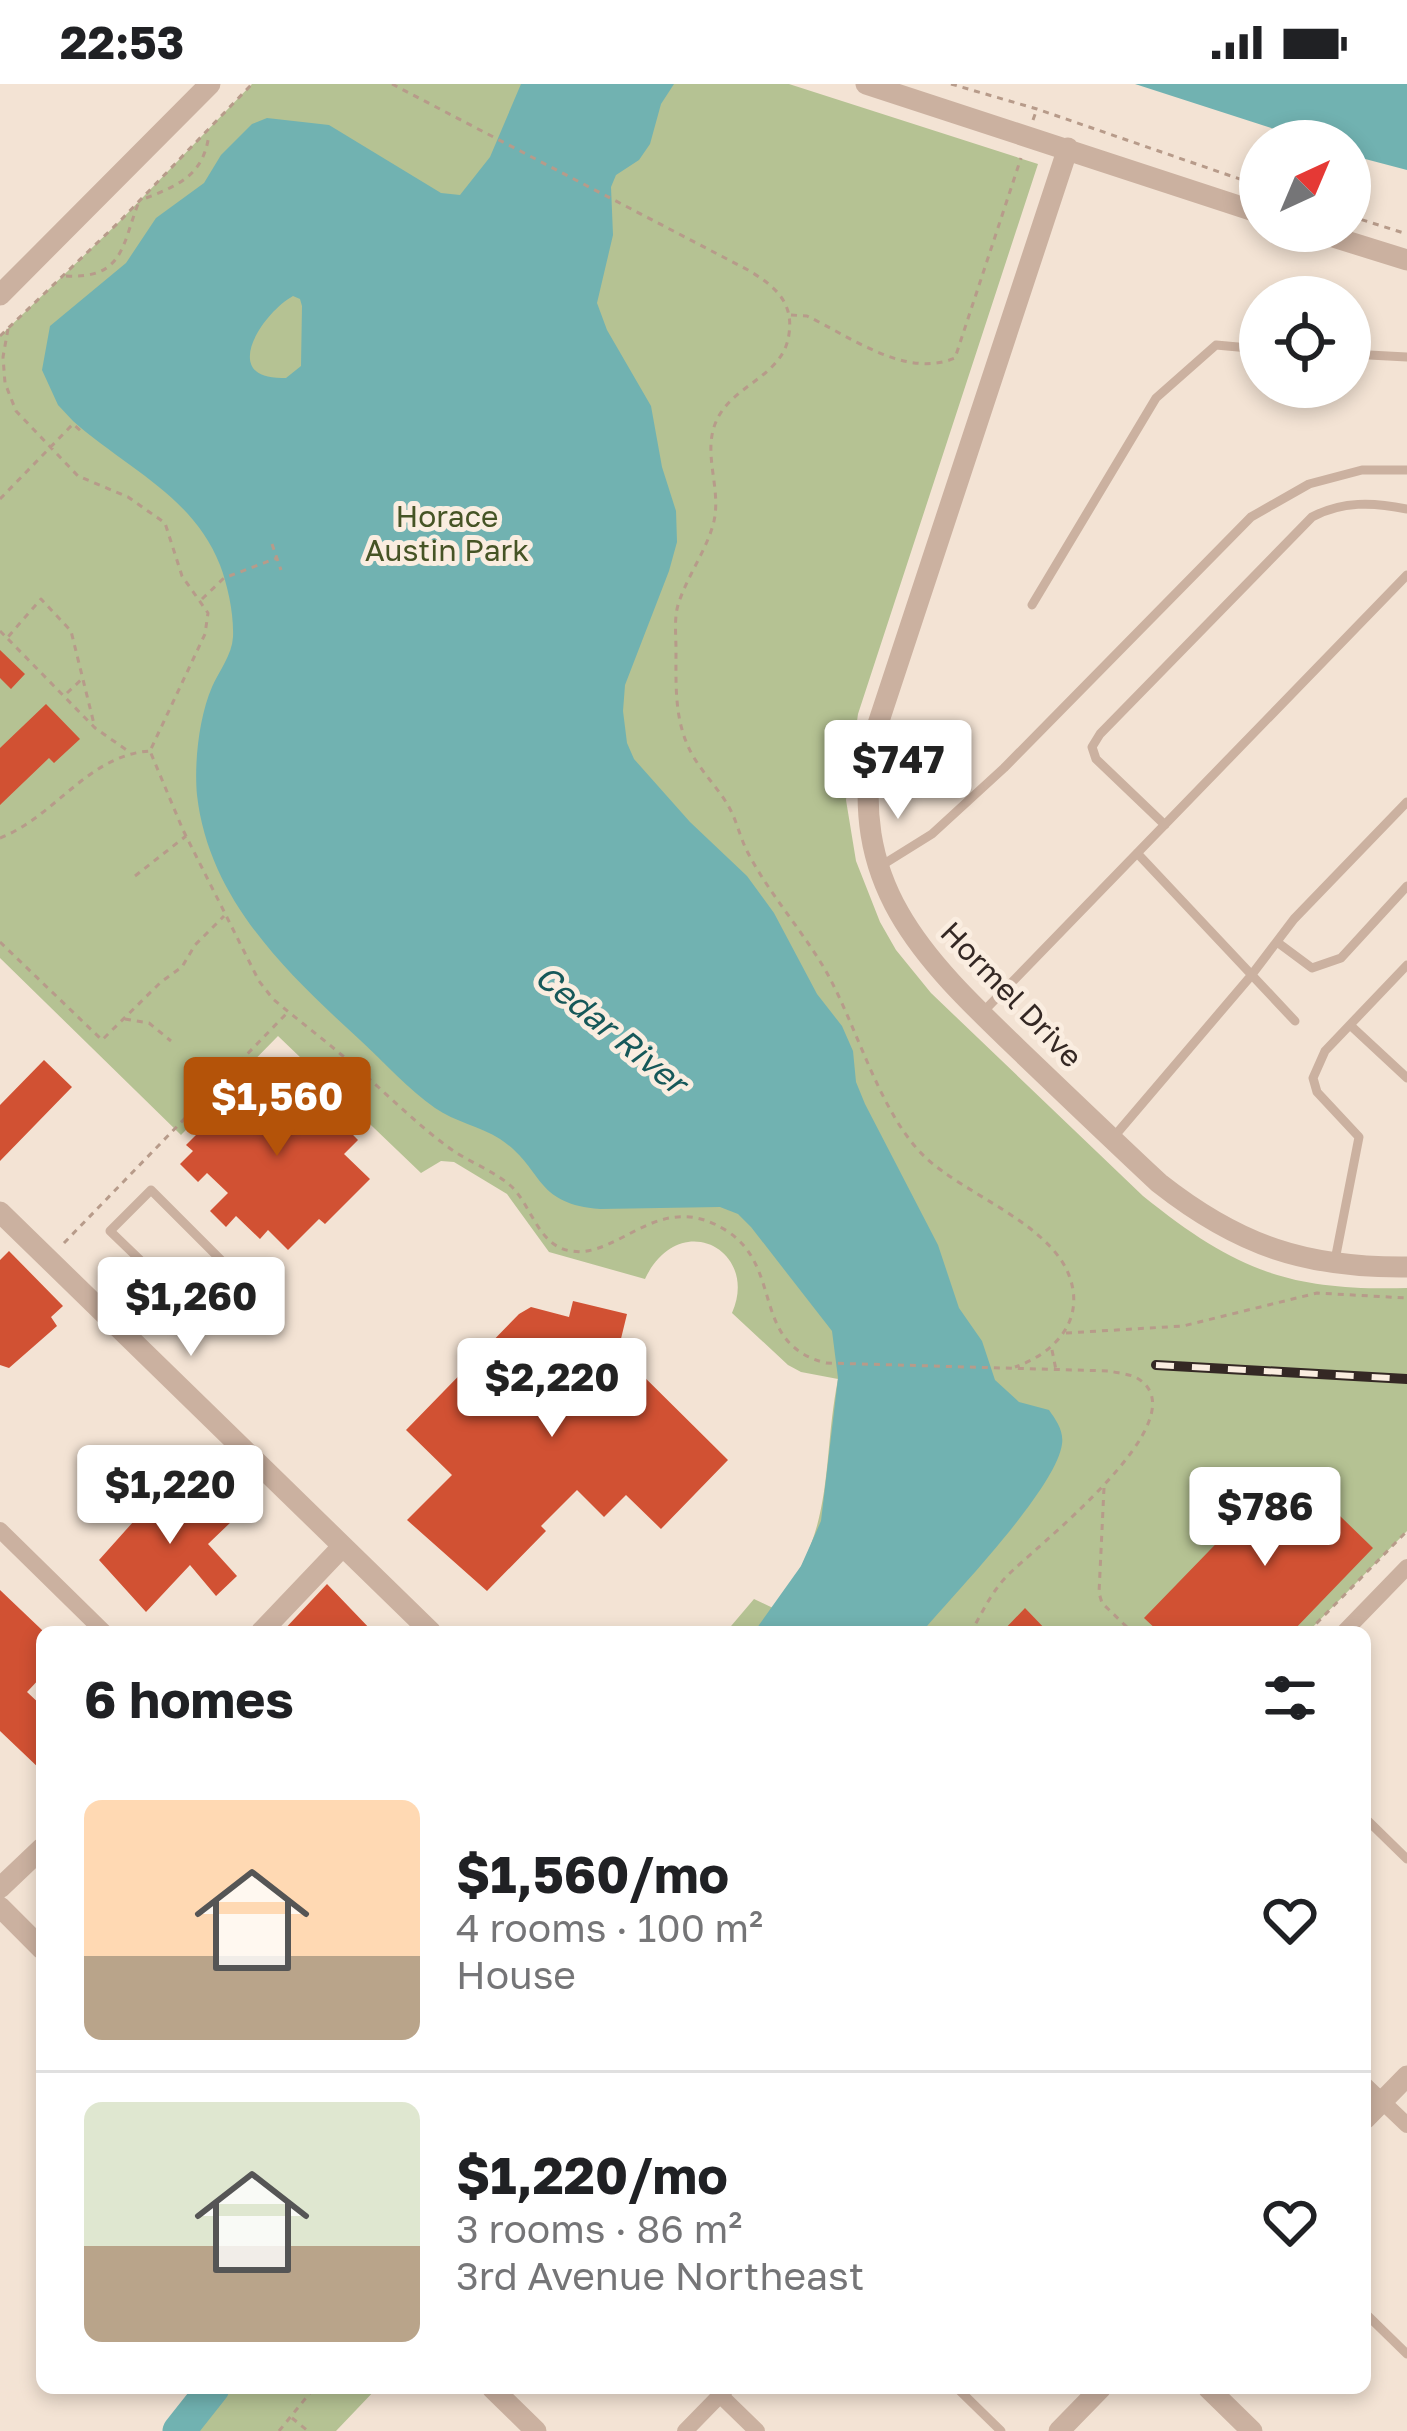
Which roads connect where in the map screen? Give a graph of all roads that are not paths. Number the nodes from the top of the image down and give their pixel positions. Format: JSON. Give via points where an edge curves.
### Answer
{"nodes":[{"id":1,"x":210,"y":84,"type":"edge"},
{"id":2,"x":866,"y":84,"type":"edge"},
{"id":3,"x":1068,"y":148,"type":"junction"},
{"id":4,"x":1239,"y":206,"type":"edge"},
{"id":5,"x":1371,"y":249,"type":"edge"},
{"id":6,"x":1407,"y":260,"type":"edge"},
{"id":7,"x":0,"y":295,"type":"edge"},
{"id":8,"x":1239,"y":347,"type":"edge"},
{"id":9,"x":1371,"y":355,"type":"edge"},
{"id":10,"x":1407,"y":357,"type":"edge"},
{"id":11,"x":1407,"y":470,"type":"edge"},
{"id":12,"x":1407,"y":509,"type":"edge"},
{"id":13,"x":1407,"y":575,"type":"edge"},
{"id":14,"x":1032,"y":605,"type":"dead end"},
{"id":15,"x":1407,"y":802,"type":"edge"},
{"id":16,"x":1165,"y":825,"type":"junction"},
{"id":17,"x":1137,"y":853,"type":"junction"},
{"id":18,"x":879,"y":867,"type":"junction"},
{"id":19,"x":1407,"y":886,"type":"edge"},
{"id":20,"x":1277,"y":941,"type":"junction"},
{"id":21,"x":1407,"y":965,"type":"edge"},
{"id":22,"x":1250,"y":977,"type":"junction"},
{"id":23,"x":981,"y":1014,"type":"junction"},
{"id":24,"x":1295,"y":1021,"type":"dead end"},
{"id":25,"x":1350,"y":1025,"type":"junction"},
{"id":26,"x":1407,"y":1078,"type":"edge"},
{"id":27,"x":1112,"y":1139,"type":"junction"},
{"id":28,"x":0,"y":1212,"type":"edge"},
{"id":29,"x":1334,"y":1265,"type":"junction"},
{"id":30,"x":1407,"y":1268,"type":"edge"},
{"id":31,"x":165,"y":1284,"type":"junction"},
{"id":32,"x":120,"y":1329,"type":"junction"},
{"id":33,"x":0,"y":1530,"type":"edge"},
{"id":34,"x":342,"y":1547,"type":"junction"},
{"id":35,"x":1407,"y":1567,"type":"edge"},
{"id":36,"x":1390,"y":1584,"type":"junction"},
{"id":37,"x":1407,"y":1600,"type":"edge"},
{"id":38,"x":98,"y":1626,"type":"edge"},
{"id":39,"x":267,"y":1626,"type":"edge"},
{"id":40,"x":424,"y":1626,"type":"edge"},
{"id":41,"x":1350,"y":1626,"type":"edge"},
{"id":42,"x":1371,"y":1824,"type":"edge"},
{"id":43,"x":36,"y":1854,"type":"edge"},
{"id":44,"x":1407,"y":1859,"type":"edge"},
{"id":45,"x":0,"y":1888,"type":"edge"},
{"id":46,"x":0,"y":1907,"type":"edge"},
{"id":47,"x":36,"y":1943,"type":"edge"},
{"id":48,"x":1407,"y":2076,"type":"edge"},
{"id":49,"x":1371,"y":2090,"type":"edge"},
{"id":50,"x":1382,"y":2101,"type":"junction"},
{"id":51,"x":1371,"y":2113,"type":"edge"},
{"id":52,"x":1407,"y":2125,"type":"edge"},
{"id":53,"x":1371,"y":2319,"type":"edge"},
{"id":54,"x":1407,"y":2354,"type":"edge"},
{"id":55,"x":498,"y":2394,"type":"edge"},
{"id":56,"x":722,"y":2394,"type":"edge"},
{"id":57,"x":726,"y":2394,"type":"edge"},
{"id":58,"x":963,"y":2394,"type":"edge"},
{"id":59,"x":1095,"y":2394,"type":"edge"},
{"id":60,"x":1214,"y":2394,"type":"edge"},
{"id":61,"x":536,"y":2431,"type":"edge"},
{"id":62,"x":685,"y":2431,"type":"edge"},
{"id":63,"x":757,"y":2431,"type":"edge"},
{"id":64,"x":1001,"y":2431,"type":"edge"},
{"id":65,"x":1058,"y":2431,"type":"edge"},
{"id":66,"x":1252,"y":2431,"type":"edge"}],
"edges":[{"from":1,"to":7,"type":"street"},
{"from":2,"to":3,"type":"street"},
{"from":3,"to":4,"type":"street"},
{"from":3,"to":18,"type":"street","name":"Hormel Drive","via":[[874,736],[868,810]]},
{"from":5,"to":6,"type":"street"},
{"from":8,"to":14,"type":"lane","via":[[1216,345],[1156,398]]},
{"from":9,"to":10,"type":"lane"},
{"from":11,"to":18,"type":"lane","via":[[1362,470],[1309,484],[1251,517],[1004,768],[932,834]]},
{"from":12,"to":16,"type":"lane","via":[[1333,506],[1312,518],[1100,734],[1092,746],[1096,759]]},
{"from":13,"to":16,"type":"lane"},
{"from":15,"to":20,"type":"lane"},
{"from":16,"to":17,"type":"lane"},
{"from":17,"to":22,"type":"lane"},
{"from":17,"to":23,"type":"lane"},
{"from":18,"to":23,"type":"street","name":"Hormel Drive","via":[[922,952]]},
{"from":19,"to":20,"type":"lane","via":[[1331,964],[1312,968]]},
{"from":20,"to":22,"type":"lane"},
{"from":21,"to":25,"type":"lane"},
{"from":22,"to":24,"type":"lane"},
{"from":22,"to":27,"type":"lane"},
{"from":23,"to":27,"type":"street","name":"Hormel Drive"},
{"from":25,"to":26,"type":"lane"},
{"from":25,"to":29,"type":"lane","via":[[1312,1078],[1359,1137]]},
{"from":27,"to":29,"type":"street","name":"Hormel Drive","via":[[1217,1224],[1271,1251]]},
{"from":28,"to":32,"type":"street"},
{"from":29,"to":30,"type":"street","name":"Hormel Drive"},
{"from":31,"to":31,"type":"lane","via":[[211,1328],[250,1289],[151,1190],[110,1231]]},
{"from":31,"to":32,"type":"lane"},
{"from":32,"to":34,"type":"street"},
{"from":33,"to":38,"type":"street"},
{"from":34,"to":39,"type":"street"},
{"from":34,"to":40,"type":"street"},
{"from":35,"to":36,"type":"street"},
{"from":36,"to":37,"type":"street"},
{"from":36,"to":41,"type":"street"},
{"from":42,"to":44,"type":"lane"},
{"from":43,"to":45,"type":"street"},
{"from":46,"to":47,"type":"street"},
{"from":48,"to":50,"type":"street"},
{"from":49,"to":50,"type":"street"},
{"from":50,"to":51,"type":"street"},
{"from":50,"to":52,"type":"street"},
{"from":53,"to":54,"type":"lane"},
{"from":55,"to":61,"type":"street"},
{"from":56,"to":62,"type":"street"},
{"from":57,"to":63,"type":"street"},
{"from":58,"to":64,"type":"lane"},
{"from":59,"to":65,"type":"street"},
{"from":60,"to":66,"type":"street"}]}
